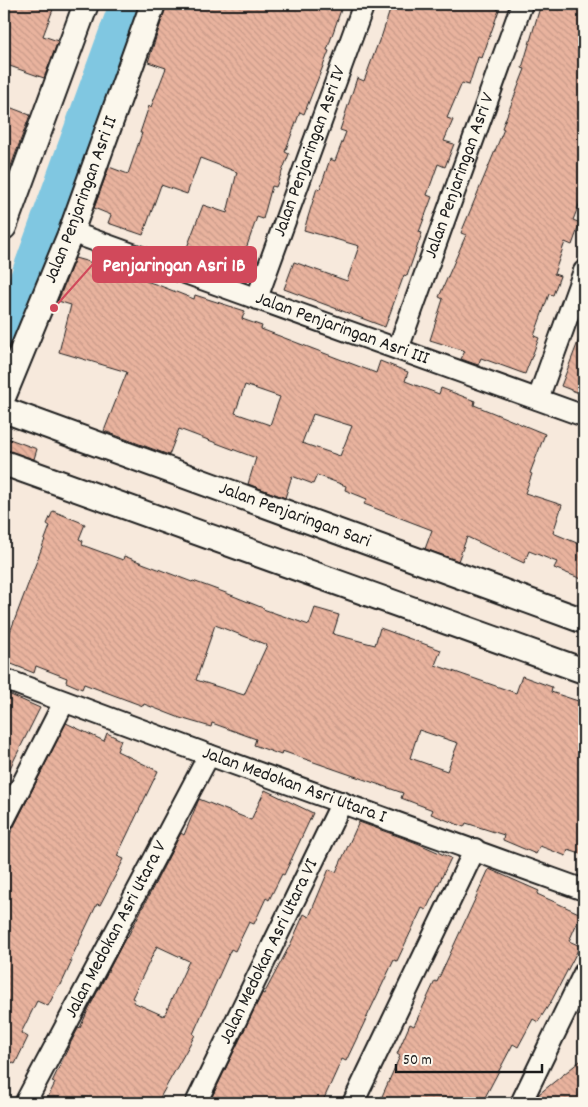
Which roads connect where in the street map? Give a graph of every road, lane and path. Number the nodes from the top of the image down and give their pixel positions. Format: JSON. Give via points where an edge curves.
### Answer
{"nodes":[{"id":1,"x":86,"y":4,"type":"edge"},
{"id":2,"x":154,"y":4,"type":"edge"},
{"id":3,"x":364,"y":4,"type":"edge"},
{"id":4,"x":522,"y":4,"type":"edge"},
{"id":5,"x":9,"y":198,"type":"edge"},
{"id":6,"x":4,"y":227,"type":"edge"},
{"id":7,"x":71,"y":232,"type":"junction"},
{"id":8,"x":584,"y":271,"type":"edge"},
{"id":9,"x":257,"y":298,"type":"junction"},
{"id":10,"x":398,"y":349,"type":"junction"},
{"id":11,"x":4,"y":395,"type":"edge"},
{"id":12,"x":538,"y":399,"type":"junction"},
{"id":13,"x":4,"y":410,"type":"edge"},
{"id":14,"x":584,"y":416,"type":"edge"},
{"id":15,"x":4,"y":463,"type":"edge"},
{"id":16,"x":584,"y":621,"type":"edge"},
{"id":17,"x":584,"y":671,"type":"edge"},
{"id":18,"x":4,"y":679,"type":"edge"},
{"id":19,"x":64,"y":702,"type":"junction"},
{"id":20,"x":209,"y":755,"type":"junction"},
{"id":21,"x":342,"y":802,"type":"junction"},
{"id":22,"x":4,"y":820,"type":"edge"},
{"id":23,"x":475,"y":850,"type":"junction"},
{"id":24,"x":584,"y":890,"type":"edge"},
{"id":25,"x":584,"y":974,"type":"edge"},
{"id":26,"x":25,"y":1103,"type":"edge"},
{"id":27,"x":196,"y":1103,"type":"edge"},
{"id":28,"x":353,"y":1103,"type":"edge"},
{"id":29,"x":521,"y":1103,"type":"edge"}],
"edges":[{"from":1,"to":5,"type":"street"},
{"from":2,"to":7,"type":"street","name":"Jalan Penjaringan Asri II"},
{"from":3,"to":9,"type":"street","name":"Jalan Penjaringan Asri IV"},
{"from":4,"to":10,"type":"street","name":"Jalan Penjaringan Asri V"},
{"from":5,"to":6,"type":"street"},
{"from":7,"to":9,"type":"street","name":"Jalan Penjaringan Asri III"},
{"from":7,"to":11,"type":"street","name":"Jalan Penjaringan Asri II"},
{"from":8,"to":12,"type":"street"},
{"from":9,"to":10,"type":"street","name":"Jalan Penjaringan Asri III"},
{"from":10,"to":12,"type":"street","name":"Jalan Penjaringan Asri III"},
{"from":12,"to":14,"type":"street","name":"Jalan Penjaringan Asri III"},
{"from":13,"to":16,"type":"street","name":"Jalan Penjaringan Sari"},
{"from":15,"to":17,"type":"street"},
{"from":18,"to":19,"type":"street","name":"Jalan Medokan Asri Utara I"},
{"from":19,"to":20,"type":"street","name":"Jalan Medokan Asri Utara I"},
{"from":19,"to":22,"type":"street"},
{"from":20,"to":21,"type":"street","name":"Jalan Medokan Asri Utara I"},
{"from":20,"to":26,"type":"street","name":"Jalan Medokan Asri Utara V"},
{"from":21,"to":23,"type":"street","name":"Jalan Medokan Asri Utara I"},
{"from":21,"to":27,"type":"street","name":"Jalan Medokan Asri Utara VI"},
{"from":23,"to":24,"type":"street","name":"Jalan Medokan Asri Utara I"},
{"from":23,"to":28,"type":"street"},
{"from":25,"to":29,"type":"street"}]}
